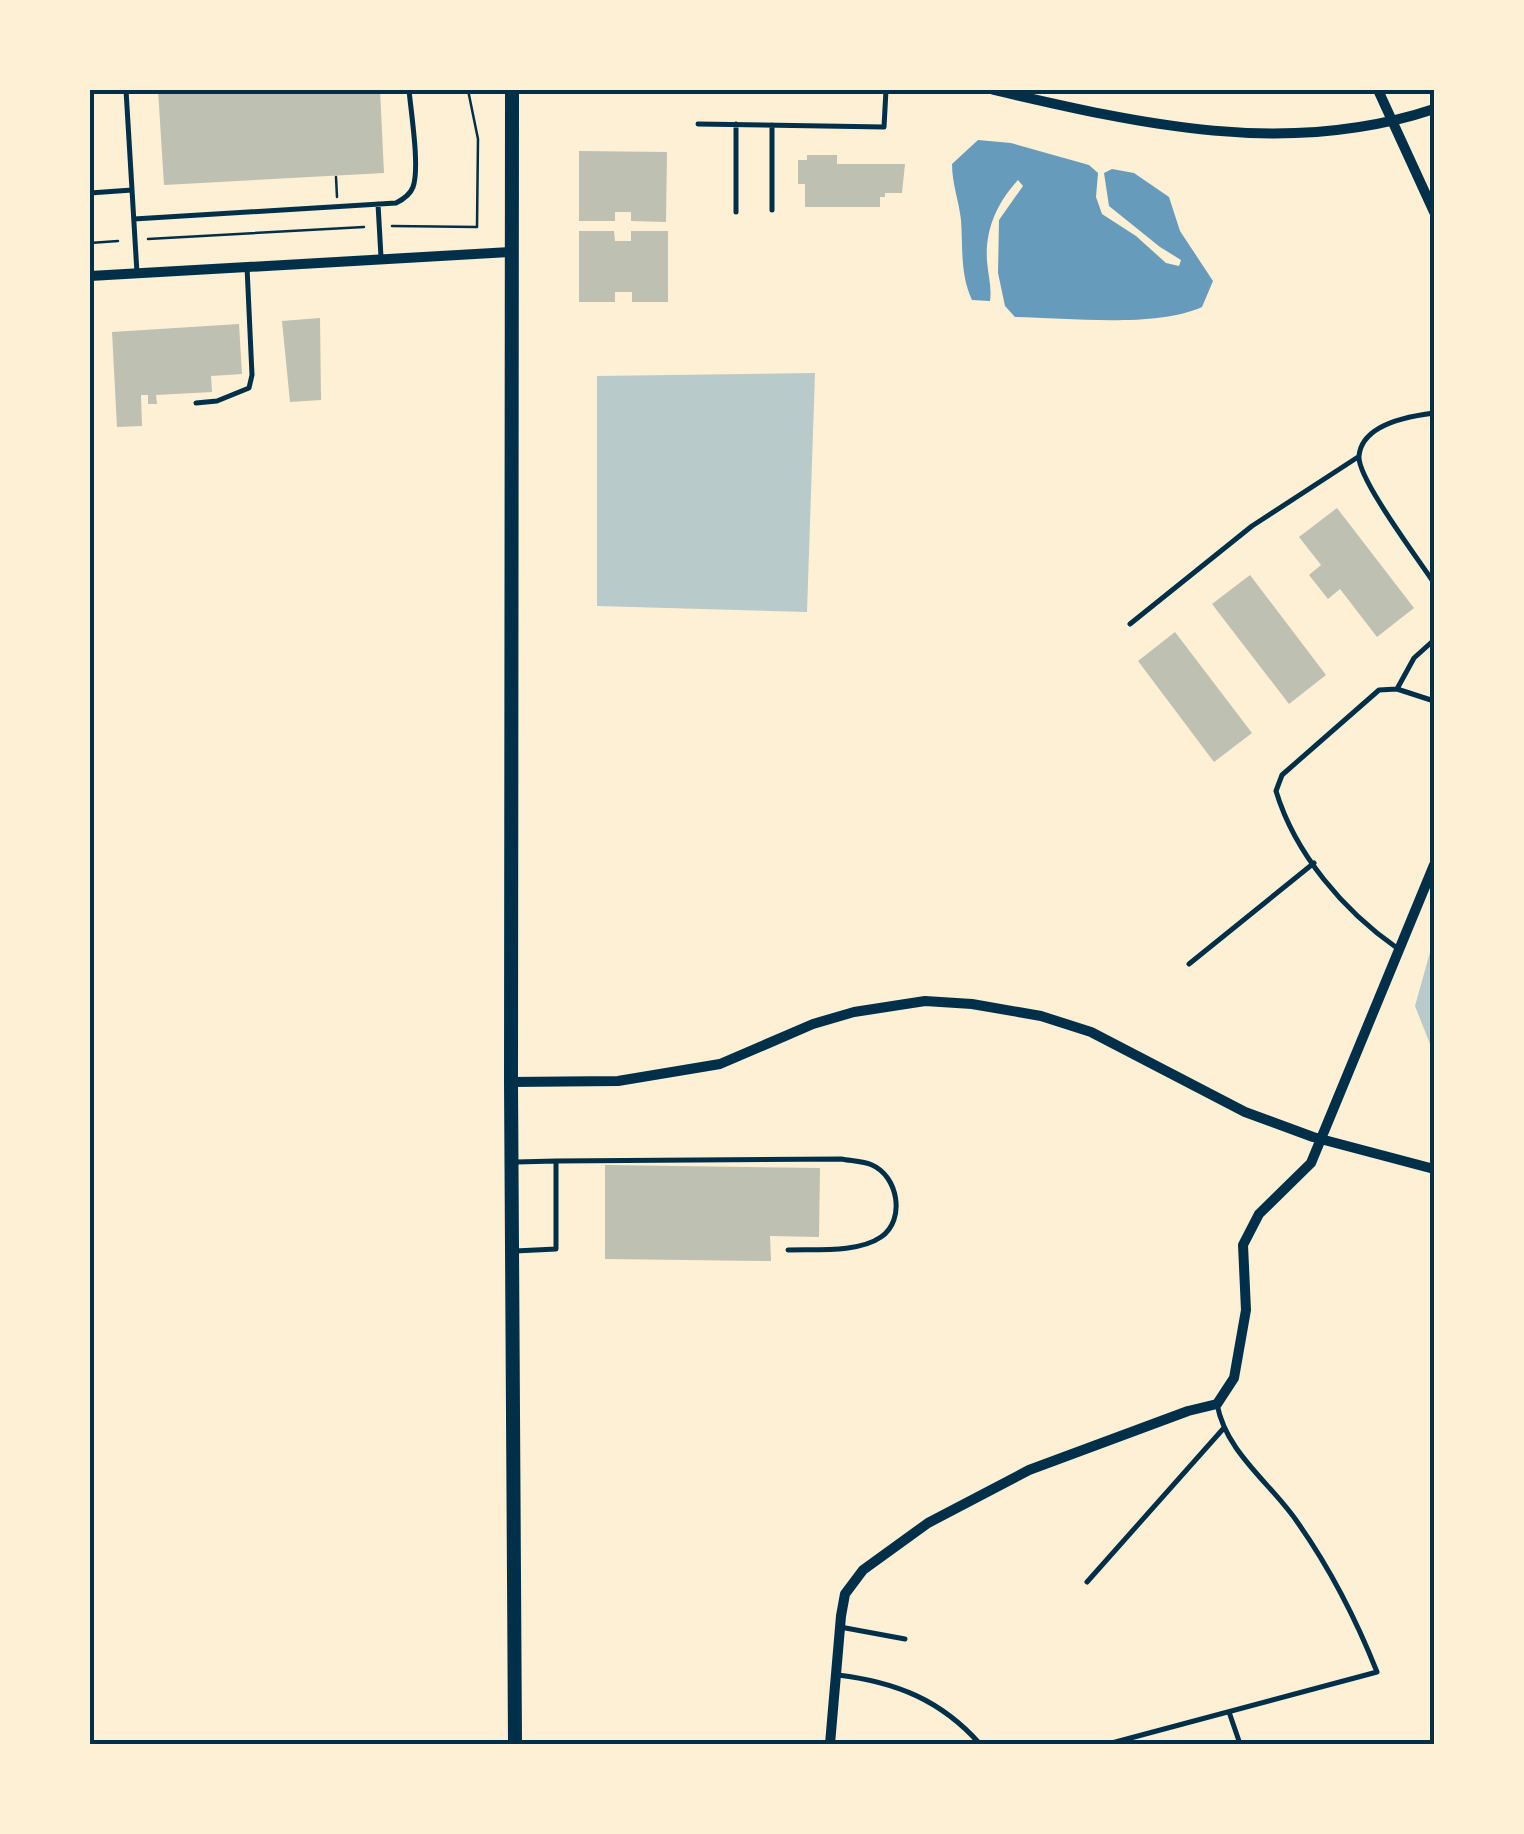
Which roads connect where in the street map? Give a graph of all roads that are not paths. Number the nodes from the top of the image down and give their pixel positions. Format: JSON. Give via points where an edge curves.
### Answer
{"nodes":[{"id":1,"x":126,"y":90,"type":"edge"},
{"id":2,"x":409,"y":90,"type":"edge"},
{"id":3,"x":512,"y":90,"type":"edge"},
{"id":4,"x":886,"y":90,"type":"edge"},
{"id":5,"x":994,"y":90,"type":"edge"},
{"id":6,"x":1378,"y":90,"type":"edge"},
{"id":7,"x":1434,"y":108,"type":"edge"},
{"id":8,"x":1392,"y":123,"type":"junction"},
{"id":9,"x":698,"y":124,"type":"dead end"},
{"id":10,"x":736,"y":124,"type":"junction"},
{"id":11,"x":772,"y":125,"type":"junction"},
{"id":12,"x":132,"y":190,"type":"junction"},
{"id":13,"x":90,"y":193,"type":"edge"},
{"id":14,"x":378,"y":204,"type":"junction"},
{"id":15,"x":772,"y":210,"type":"dead end"},
{"id":16,"x":736,"y":212,"type":"dead end"},
{"id":17,"x":1434,"y":212,"type":"edge"},
{"id":18,"x":134,"y":219,"type":"junction"},
{"id":19,"x":511,"y":252,"type":"junction"},
{"id":20,"x":381,"y":260,"type":"junction"},
{"id":21,"x":247,"y":267,"type":"junction"},
{"id":22,"x":137,"y":273,"type":"junction"},
{"id":23,"x":90,"y":276,"type":"edge"},
{"id":24,"x":196,"y":403,"type":"dead end"},
{"id":25,"x":1434,"y":413,"type":"edge"},
{"id":26,"x":1358,"y":457,"type":"junction"},
{"id":27,"x":1434,"y":582,"type":"edge"},
{"id":28,"x":1130,"y":624,"type":"dead end"},
{"id":29,"x":1434,"y":640,"type":"edge"},
{"id":30,"x":1397,"y":689,"type":"junction"},
{"id":31,"x":1434,"y":701,"type":"edge"},
{"id":32,"x":1314,"y":863,"type":"junction"},
{"id":33,"x":1434,"y":865,"type":"edge"},
{"id":34,"x":1400,"y":950,"type":"junction"},
{"id":35,"x":1188,"y":964,"type":"dead end"},
{"id":36,"x":511,"y":1082,"type":"junction"},
{"id":37,"x":1321,"y":1139,"type":"junction"},
{"id":38,"x":512,"y":1162,"type":"junction"},
{"id":39,"x":556,"y":1162,"type":"junction"},
{"id":40,"x":1434,"y":1169,"type":"edge"},
{"id":41,"x":788,"y":1250,"type":"dead end"},
{"id":42,"x":512,"y":1251,"type":"junction"},
{"id":43,"x":1217,"y":1404,"type":"junction"},
{"id":44,"x":1223,"y":1430,"type":"junction"},
{"id":45,"x":1088,"y":1582,"type":"dead end"},
{"id":46,"x":840,"y":1627,"type":"junction"},
{"id":47,"x":905,"y":1639,"type":"dead end"},
{"id":48,"x":836,"y":1675,"type":"junction"},
{"id":49,"x":1229,"y":1712,"type":"junction"},
{"id":50,"x":1239,"y":1741,"type":"dead end"},
{"id":51,"x":515,"y":1744,"type":"edge"},
{"id":52,"x":830,"y":1744,"type":"edge"},
{"id":53,"x":980,"y":1744,"type":"edge"},
{"id":54,"x":1108,"y":1744,"type":"edge"}],
"edges":[{"from":1,"to":12,"type":"lane"},
{"from":2,"to":14,"type":"lane","via":[[413,189],[396,203]]},
{"from":3,"to":19,"type":"main road"},
{"from":4,"to":11,"type":"lane","via":[[884,127]]},
{"from":5,"to":8,"type":"street","via":[[1204,132]]},
{"from":6,"to":8,"type":"street"},
{"from":7,"to":8,"type":"street"},
{"from":8,"to":17,"type":"street"},
{"from":9,"to":10,"type":"lane"},
{"from":10,"to":11,"type":"lane"},
{"from":10,"to":16,"type":"lane"},
{"from":11,"to":15,"type":"lane"},
{"from":12,"to":13,"type":"lane"},
{"from":12,"to":18,"type":"lane"},
{"from":14,"to":18,"type":"lane"},
{"from":14,"to":20,"type":"lane"},
{"from":18,"to":22,"type":"lane"},
{"from":19,"to":20,"type":"street"},
{"from":19,"to":36,"type":"main road"},
{"from":20,"to":21,"type":"street"},
{"from":21,"to":22,"type":"street"},
{"from":21,"to":24,"type":"lane","via":[[249,388]]},
{"from":22,"to":23,"type":"street"},
{"from":25,"to":26,"type":"lane","via":[[1402,417],[1366,437]]},
{"from":26,"to":27,"type":"lane","via":[[1365,480]]},
{"from":26,"to":28,"type":"lane","via":[[1252,526]]},
{"from":29,"to":30,"type":"lane","via":[[1414,658]]},
{"from":30,"to":31,"type":"lane"},
{"from":30,"to":32,"type":"lane","via":[[1379,690],[1282,775],[1276,791],[1282,811]]},
{"from":32,"to":34,"type":"lane","via":[[1366,926]]},
{"from":32,"to":35,"type":"lane"},
{"from":33,"to":34,"type":"street"},
{"from":34,"to":37,"type":"street"},
{"from":36,"to":37,"type":"street","via":[[618,1081],[720,1064],[814,1024],[925,1000],[1041,1016],[1091,1032],[1244,1112]]},
{"from":36,"to":38,"type":"main road"},
{"from":37,"to":40,"type":"street"},
{"from":37,"to":43,"type":"street","via":[[1311,1164],[1259,1214],[1242,1245],[1246,1310],[1234,1378]]},
{"from":38,"to":39,"type":"lane"},
{"from":38,"to":42,"type":"main road"},
{"from":39,"to":41,"type":"lane","via":[[841,1160],[872,1164],[884,1173],[897,1199],[882,1237]]},
{"from":39,"to":42,"type":"lane","via":[[556,1250]]},
{"from":42,"to":51,"type":"main road"},
{"from":43,"to":44,"type":"lane"},
{"from":43,"to":46,"type":"street","via":[[1029,1470],[928,1523],[863,1570],[846,1594]]},
{"from":44,"to":45,"type":"lane"},
{"from":44,"to":49,"type":"lane","via":[[1329,1570],[1377,1672]]},
{"from":46,"to":47,"type":"lane"},
{"from":46,"to":48,"type":"street"},
{"from":48,"to":52,"type":"street"},
{"from":48,"to":53,"type":"lane","via":[[917,1694]]},
{"from":49,"to":50,"type":"lane"},
{"from":49,"to":54,"type":"lane"}]}
